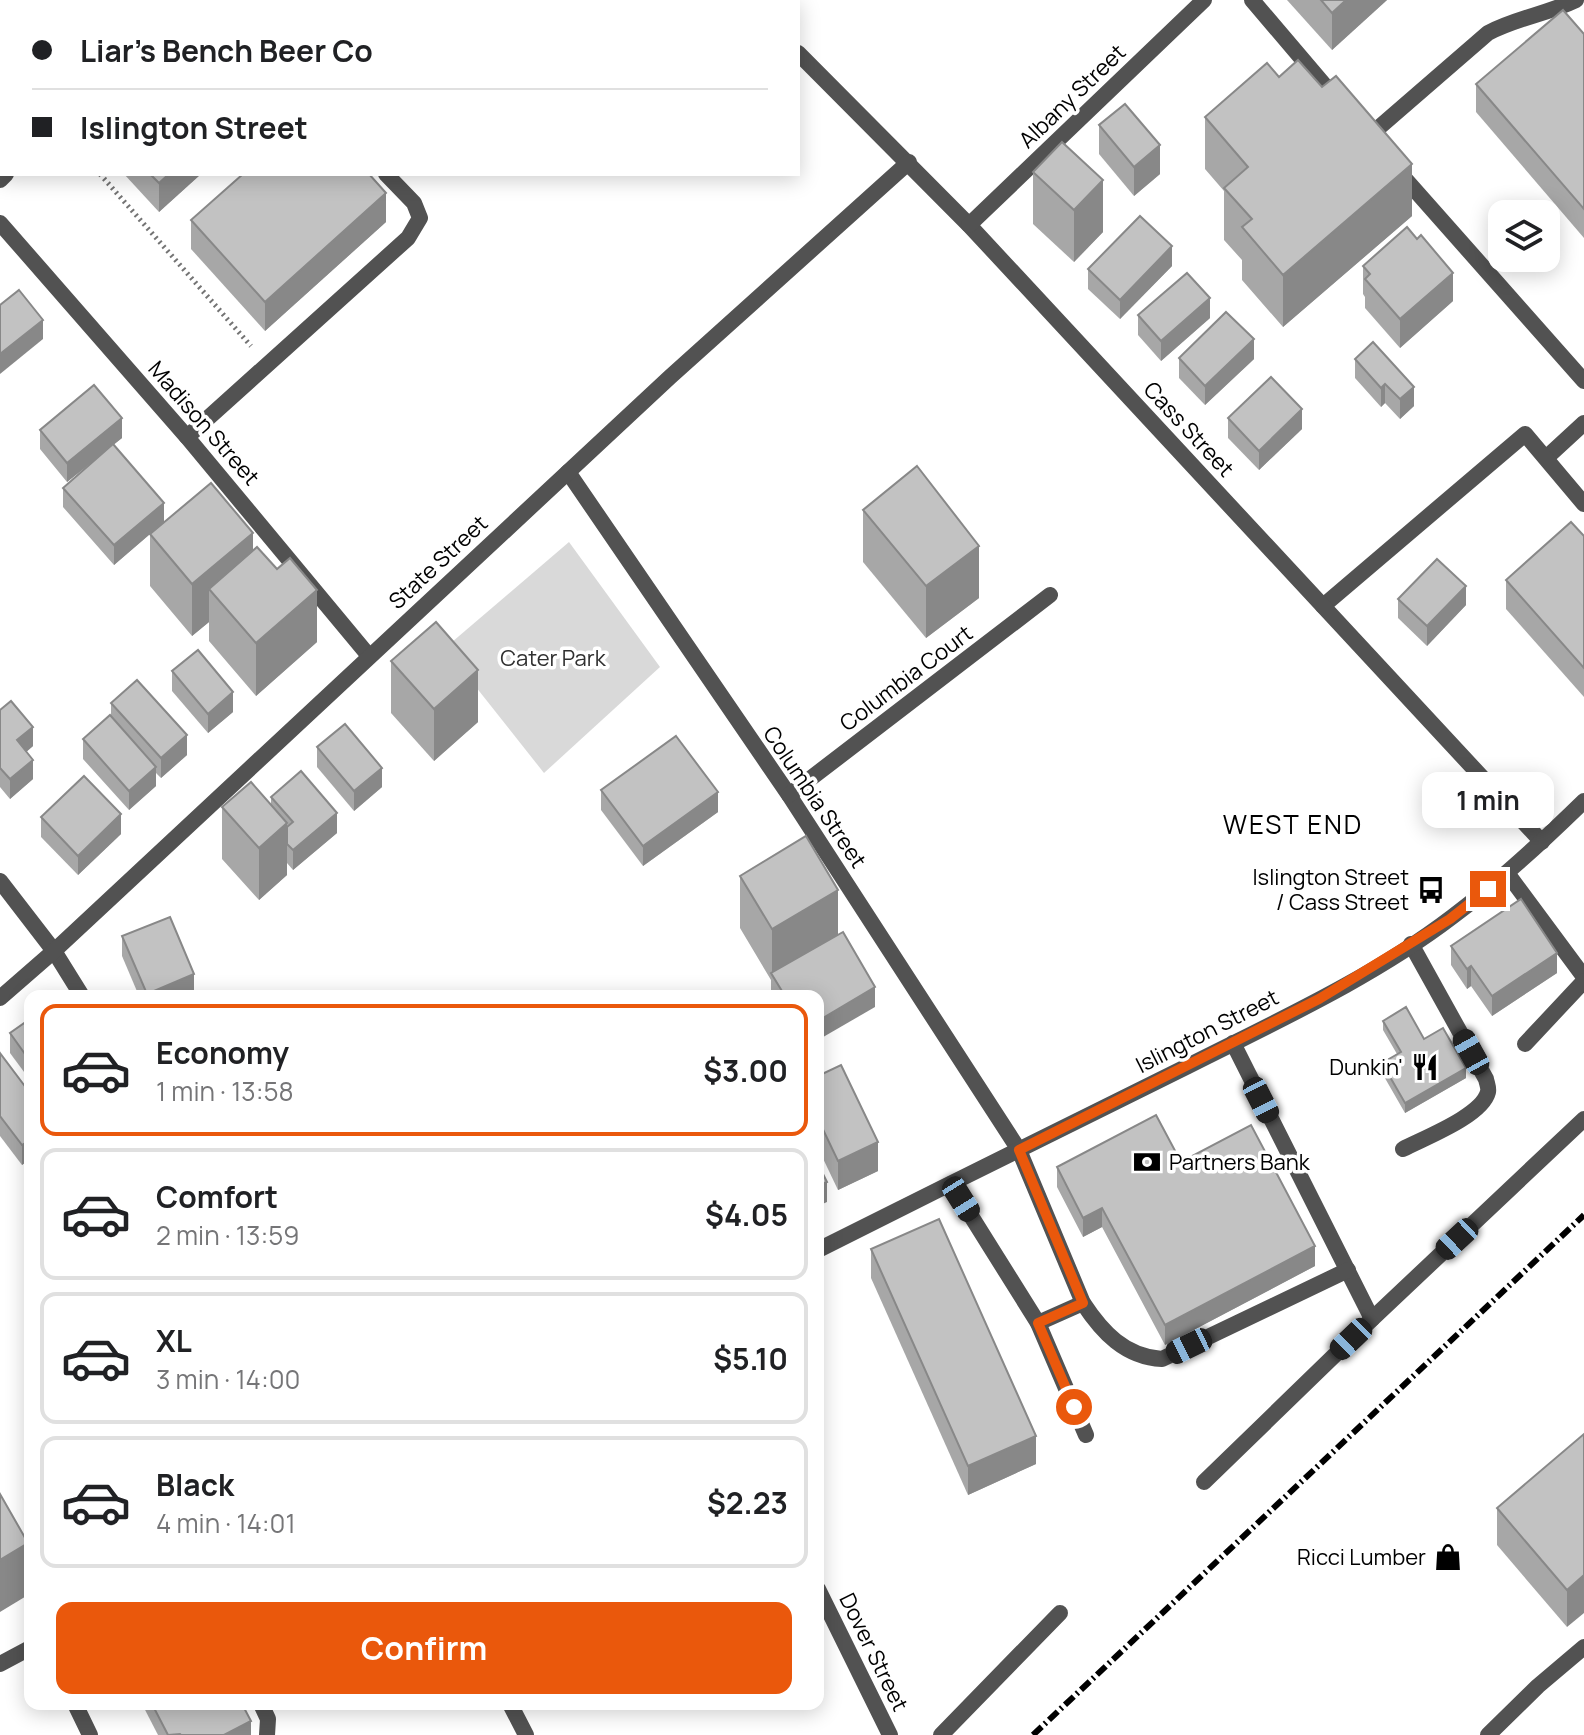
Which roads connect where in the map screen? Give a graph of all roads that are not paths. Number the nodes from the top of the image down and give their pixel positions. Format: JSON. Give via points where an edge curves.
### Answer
{"nodes":[{"id":1,"x":1204,"y":0,"type":"edge"},
{"id":2,"x":1252,"y":0,"type":"edge"},
{"id":3,"x":1576,"y":0,"type":"edge"},
{"id":4,"x":800,"y":55,"type":"edge"},
{"id":5,"x":1369,"y":138,"type":"junction"},
{"id":6,"x":909,"y":162,"type":"junction"},
{"id":7,"x":388,"y":176,"type":"edge"},
{"id":8,"x":0,"y":223,"type":"edge"},
{"id":9,"x":969,"y":225,"type":"junction"},
{"id":10,"x":1584,"y":381,"type":"edge"},
{"id":11,"x":1584,"y":423,"type":"edge"},
{"id":12,"x":187,"y":437,"type":"junction"},
{"id":13,"x":1546,"y":458,"type":"junction"},
{"id":14,"x":568,"y":472,"type":"junction"},
{"id":15,"x":1584,"y":504,"type":"edge"},
{"id":16,"x":1050,"y":595,"type":"dead end"},
{"id":17,"x":1323,"y":606,"type":"junction"},
{"id":18,"x":369,"y":656,"type":"junction"},
{"id":19,"x":789,"y":795,"type":"junction"},
{"id":20,"x":1584,"y":801,"type":"edge"},
{"id":21,"x":1542,"y":842,"type":"junction"},
{"id":22,"x":1507,"y":873,"type":"junction"},
{"id":23,"x":0,"y":881,"type":"edge"},
{"id":24,"x":1411,"y":944,"type":"junction"},
{"id":25,"x":54,"y":951,"type":"junction"},
{"id":26,"x":1584,"y":979,"type":"edge"},
{"id":27,"x":78,"y":990,"type":"edge"},
{"id":28,"x":0,"y":998,"type":"edge"},
{"id":29,"x":1233,"y":1043,"type":"junction"},
{"id":30,"x":1525,"y":1044,"type":"dead end"},
{"id":31,"x":1584,"y":1119,"type":"edge"},
{"id":32,"x":1403,"y":1149,"type":"dead end"},
{"id":33,"x":1019,"y":1150,"type":"junction"},
{"id":34,"x":951,"y":1184,"type":"junction"},
{"id":35,"x":824,"y":1247,"type":"edge"},
{"id":36,"x":1348,"y":1270,"type":"junction"},
{"id":37,"x":1083,"y":1303,"type":"junction"},
{"id":38,"x":1372,"y":1319,"type":"junction"},
{"id":39,"x":1038,"y":1323,"type":"junction"},
{"id":40,"x":1086,"y":1435,"type":"dead end"},
{"id":41,"x":1204,"y":1482,"type":"dead end"},
{"id":42,"x":824,"y":1601,"type":"edge"},
{"id":43,"x":1060,"y":1613,"type":"dead end"},
{"id":44,"x":1584,"y":1647,"type":"edge"},
{"id":45,"x":24,"y":1651,"type":"edge"},
{"id":46,"x":0,"y":1664,"type":"edge"},
{"id":47,"x":78,"y":1710,"type":"edge"},
{"id":48,"x":264,"y":1710,"type":"edge"},
{"id":49,"x":513,"y":1710,"type":"edge"},
{"id":50,"x":90,"y":1735,"type":"edge"},
{"id":51,"x":267,"y":1735,"type":"edge"},
{"id":52,"x":526,"y":1735,"type":"edge"},
{"id":53,"x":890,"y":1735,"type":"edge"},
{"id":54,"x":941,"y":1735,"type":"edge"},
{"id":55,"x":1488,"y":1735,"type":"edge"}],
"edges":[{"from":1,"to":9,"type":"street","name":"Albany Street"},
{"from":2,"to":5,"type":"street"},
{"from":3,"to":5,"type":"street","via":[[1488,33]]},
{"from":4,"to":6,"type":"street","name":"Cass Street"},
{"from":5,"to":10,"type":"street"},
{"from":6,"to":9,"type":"street","name":"Cass Street"},
{"from":6,"to":14,"type":"street","name":"State Street"},
{"from":7,"to":12,"type":"street","via":[[414,203],[420,218],[408,238]]},
{"from":8,"to":12,"type":"street","name":"Madison Street"},
{"from":9,"to":17,"type":"street","name":"Cass Street"},
{"from":11,"to":13,"type":"street"},
{"from":12,"to":18,"type":"street","name":"Madison Street"},
{"from":13,"to":15,"type":"street"},
{"from":13,"to":17,"type":"street","via":[[1525,434]]},
{"from":14,"to":18,"type":"street","name":"State Street"},
{"from":14,"to":19,"type":"street","name":"Columbia Street"},
{"from":16,"to":19,"type":"street","name":"Columbia Court"},
{"from":17,"to":21,"type":"street","name":"Cass Street"},
{"from":18,"to":25,"type":"street","name":"State Street"},
{"from":19,"to":33,"type":"street","name":"Columbia Street"},
{"from":20,"to":21,"type":"street","name":"Islington Street"},
{"from":21,"to":22,"type":"street","name":"Islington Street"},
{"from":22,"to":24,"type":"street","name":"Islington Street"},
{"from":22,"to":26,"type":"street"},
{"from":23,"to":25,"type":"street"},
{"from":24,"to":29,"type":"street","name":"Islington Street"},
{"from":24,"to":32,"type":"street","via":[[1486,1079],[1488,1092],[1464,1118]]},
{"from":25,"to":27,"type":"street"},
{"from":25,"to":28,"type":"street","name":"State Street"},
{"from":26,"to":30,"type":"street"},
{"from":29,"to":33,"type":"street","name":"Islington Street"},
{"from":29,"to":36,"type":"street"},
{"from":31,"to":38,"type":"street"},
{"from":33,"to":34,"type":"street","name":"Islington Street"},
{"from":33,"to":37,"type":"street","name":"Columbia Street"},
{"from":34,"to":35,"type":"street","name":"Islington Street"},
{"from":34,"to":39,"type":"street"},
{"from":36,"to":37,"type":"street","name":"Columbia Street","via":[[1162,1359],[1130,1352],[1096,1323]]},
{"from":36,"to":38,"type":"street"},
{"from":37,"to":39,"type":"street"},
{"from":38,"to":41,"type":"street"},
{"from":39,"to":40,"type":"street"},
{"from":42,"to":53,"type":"street","name":"Dover Street"},
{"from":43,"to":54,"type":"street"},
{"from":44,"to":55,"type":"street"},
{"from":45,"to":46,"type":"street"},
{"from":47,"to":50,"type":"street"},
{"from":48,"to":51,"type":"street"},
{"from":49,"to":52,"type":"street"}]}
